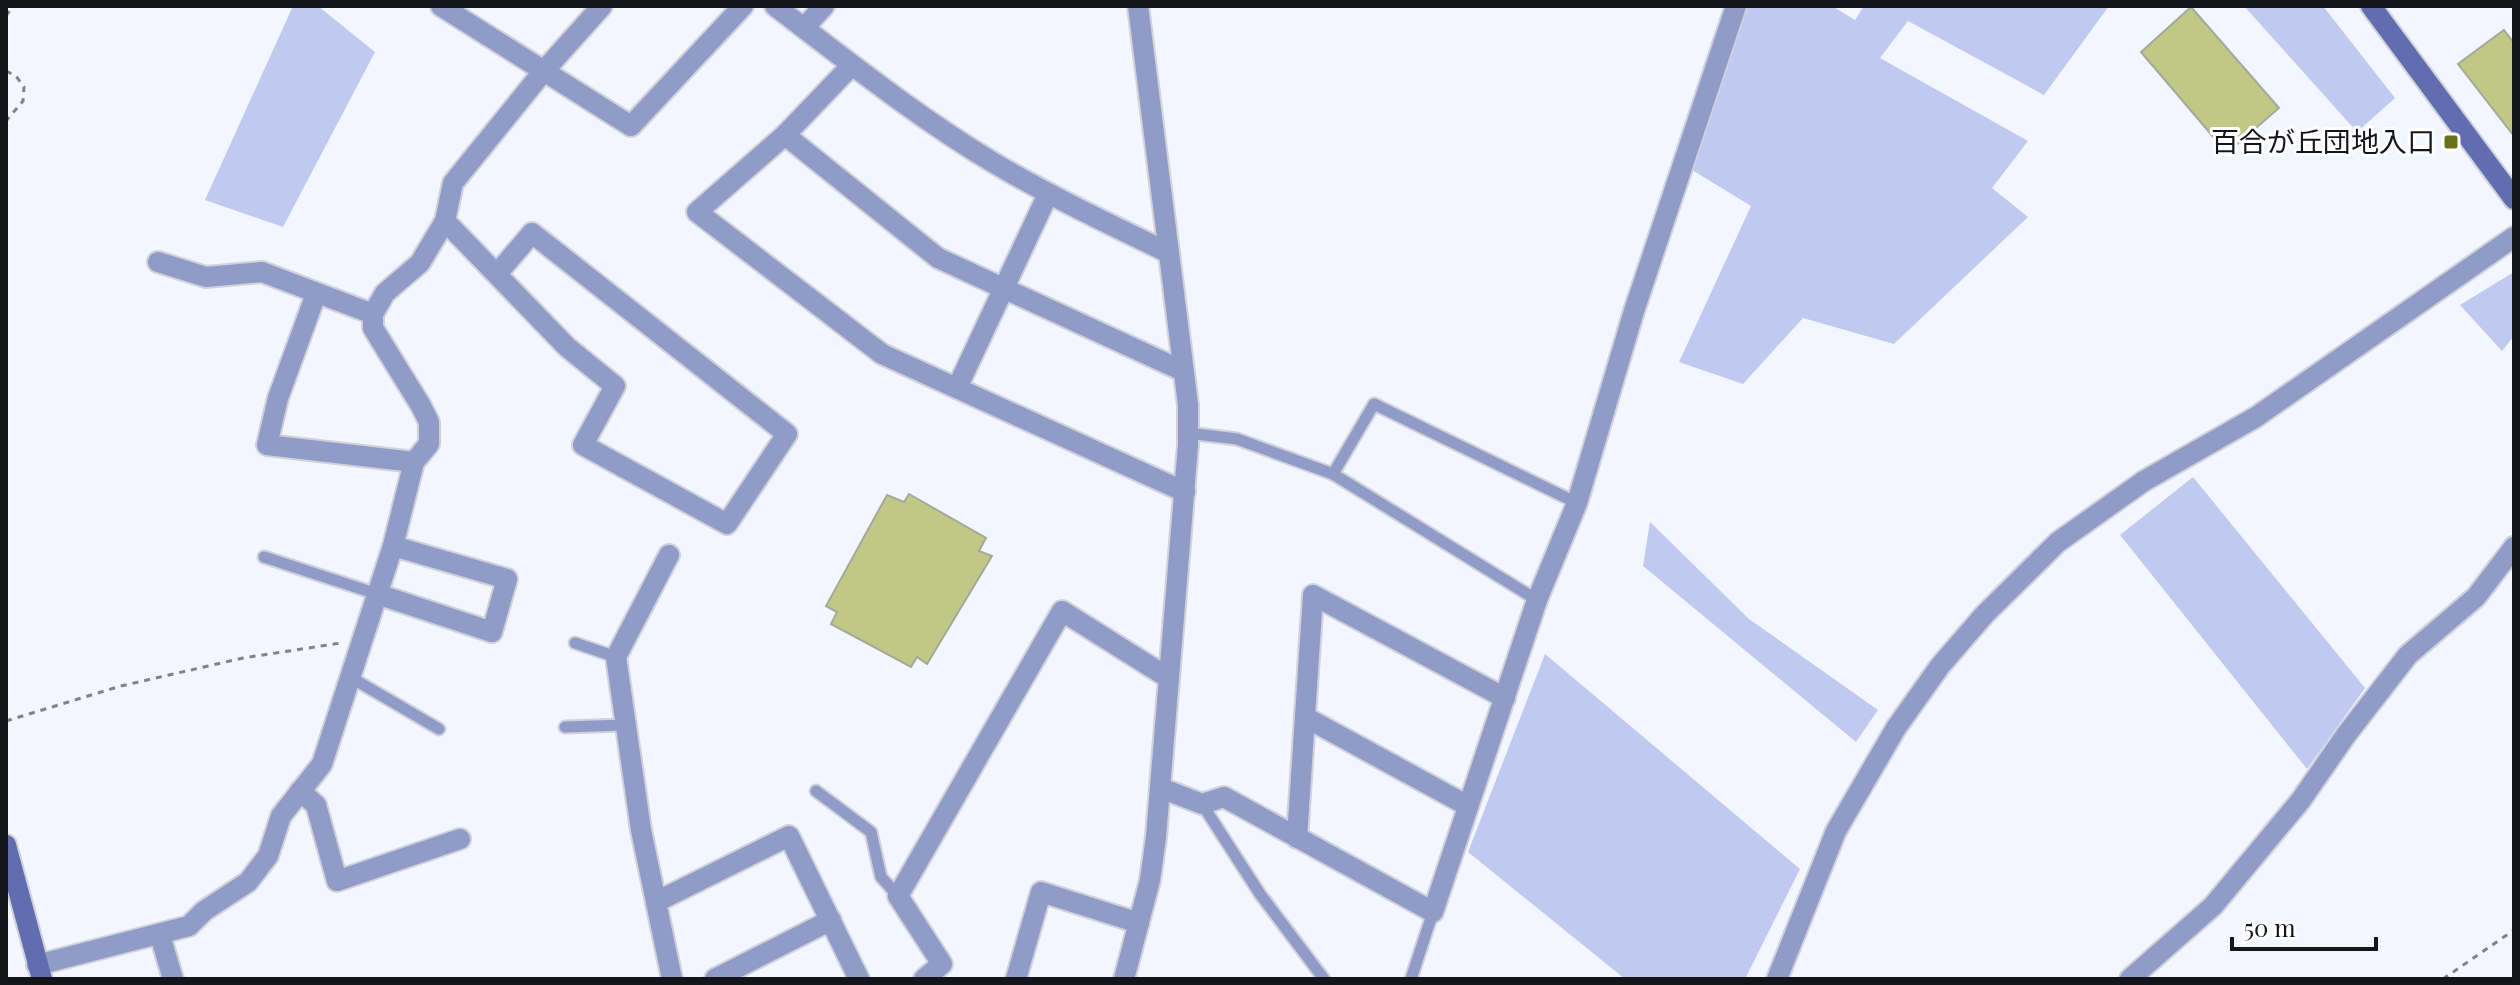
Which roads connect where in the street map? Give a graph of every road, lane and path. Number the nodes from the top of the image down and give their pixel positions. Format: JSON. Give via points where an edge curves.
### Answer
{"nodes":[{"id":1,"x":13,"y":6,"type":"edge"},
{"id":2,"x":602,"y":6,"type":"edge"},
{"id":3,"x":743,"y":6,"type":"edge"},
{"id":4,"x":775,"y":6,"type":"edge"},
{"id":5,"x":824,"y":6,"type":"edge"},
{"id":6,"x":1138,"y":6,"type":"edge"},
{"id":7,"x":1736,"y":6,"type":"edge"},
{"id":8,"x":2371,"y":6,"type":"edge"},
{"id":9,"x":455,"y":9,"type":"edge"},
{"id":10,"x":6,"y":16,"type":"edge"},
{"id":11,"x":804,"y":28,"type":"junction"},
{"id":12,"x":852,"y":65,"type":"junction"},
{"id":13,"x":6,"y":71,"type":"edge"},
{"id":14,"x":542,"y":73,"type":"junction"},
{"id":15,"x":6,"y":121,"type":"edge"},
{"id":16,"x":785,"y":135,"type":"junction"},
{"id":17,"x":1048,"y":194,"type":"junction"},
{"id":18,"x":2514,"y":199,"type":"edge"},
{"id":19,"x":445,"y":221,"type":"junction"},
{"id":20,"x":2514,"y":237,"type":"edge"},
{"id":21,"x":1167,"y":252,"type":"junction"},
{"id":22,"x":158,"y":262,"type":"dead end"},
{"id":23,"x":497,"y":274,"type":"junction"},
{"id":24,"x":1002,"y":288,"type":"junction"},
{"id":25,"x":316,"y":294,"type":"junction"},
{"id":26,"x":373,"y":314,"type":"junction"},
{"id":27,"x":1183,"y":371,"type":"junction"},
{"id":28,"x":957,"y":388,"type":"junction"},
{"id":29,"x":1188,"y":433,"type":"junction"},
{"id":30,"x":414,"y":462,"type":"junction"},
{"id":31,"x":1333,"y":474,"type":"junction"},
{"id":32,"x":1185,"y":492,"type":"junction"},
{"id":33,"x":1577,"y":503,"type":"junction"},
{"id":34,"x":393,"y":546,"type":"junction"},
{"id":35,"x":2514,"y":547,"type":"edge"},
{"id":36,"x":669,"y":555,"type":"dead end"},
{"id":37,"x":264,"y":557,"type":"dead end"},
{"id":38,"x":377,"y":594,"type":"junction"},
{"id":39,"x":1537,"y":600,"type":"junction"},
{"id":40,"x":575,"y":643,"type":"dead end"},
{"id":41,"x":359,"y":647,"type":"junction"},
{"id":42,"x":616,"y":657,"type":"junction"},
{"id":43,"x":350,"y":677,"type":"junction"},
{"id":44,"x":1167,"y":677,"type":"junction"},
{"id":45,"x":1505,"y":698,"type":"junction"},
{"id":46,"x":1305,"y":717,"type":"junction"},
{"id":47,"x":6,"y":721,"type":"edge"},
{"id":48,"x":625,"y":725,"type":"junction"},
{"id":49,"x":565,"y":727,"type":"dead end"},
{"id":50,"x":439,"y":729,"type":"dead end"},
{"id":51,"x":1161,"y":788,"type":"junction"},
{"id":52,"x":300,"y":791,"type":"junction"},
{"id":53,"x":816,"y":791,"type":"dead end"},
{"id":54,"x":1202,"y":804,"type":"junction"},
{"id":55,"x":1468,"y":806,"type":"junction"},
{"id":56,"x":1297,"y":838,"type":"junction"},
{"id":57,"x":460,"y":839,"type":"dead end"},
{"id":58,"x":6,"y":845,"type":"edge"},
{"id":59,"x":898,"y":896,"type":"junction"},
{"id":60,"x":656,"y":902,"type":"junction"},
{"id":61,"x":1433,"y":912,"type":"junction"},
{"id":62,"x":831,"y":920,"type":"junction"},
{"id":63,"x":1139,"y":923,"type":"junction"},
{"id":64,"x":2514,"y":930,"type":"edge"},
{"id":65,"x":160,"y":935,"type":"junction"},
{"id":66,"x":39,"y":972,"type":"edge"},
{"id":67,"x":173,"y":979,"type":"edge"},
{"id":68,"x":672,"y":979,"type":"edge"},
{"id":69,"x":715,"y":979,"type":"edge"},
{"id":70,"x":859,"y":979,"type":"edge"},
{"id":71,"x":924,"y":979,"type":"edge"},
{"id":72,"x":1016,"y":979,"type":"edge"},
{"id":73,"x":1124,"y":979,"type":"edge"},
{"id":74,"x":1324,"y":979,"type":"edge"},
{"id":75,"x":1411,"y":979,"type":"edge"},
{"id":76,"x":1777,"y":979,"type":"edge"},
{"id":77,"x":2130,"y":979,"type":"edge"},
{"id":78,"x":2443,"y":979,"type":"edge"}],
"edges":[{"from":1,"to":10,"type":"path"},
{"from":2,"to":14,"type":"street"},
{"from":3,"to":14,"type":"street","via":[[631,126]]},
{"from":4,"to":11,"type":"street"},
{"from":5,"to":11,"type":"street"},
{"from":6,"to":21,"type":"street"},
{"from":7,"to":33,"type":"street","via":[[1634,311]]},
{"from":8,"to":18,"type":"main road"},
{"from":9,"to":14,"type":"street"},
{"from":11,"to":12,"type":"street"},
{"from":12,"to":16,"type":"street"},
{"from":12,"to":17,"type":"street","via":[[990,161]]},
{"from":13,"to":15,"type":"path","via":[[24,87],[23,101]]},
{"from":14,"to":19,"type":"street","via":[[453,183]]},
{"from":16,"to":24,"type":"street","via":[[938,258]]},
{"from":16,"to":28,"type":"street","via":[[697,212],[882,354]]},
{"from":17,"to":21,"type":"street"},
{"from":17,"to":24,"type":"street"},
{"from":19,"to":23,"type":"street"},
{"from":19,"to":26,"type":"street","via":[[420,263],[385,293]]},
{"from":20,"to":76,"type":"street","via":[[2256,417],[2144,481],[2058,542],[1985,614],[1896,728],[1836,831]]},
{"from":21,"to":27,"type":"street"},
{"from":22,"to":25,"type":"street","via":[[206,277],[262,272]]},
{"from":23,"to":23,"type":"street","via":[[567,347],[615,386],[583,445],[727,524],[787,434],[532,233]]},
{"from":24,"to":27,"type":"street"},
{"from":24,"to":28,"type":"street"},
{"from":25,"to":26,"type":"street"},
{"from":25,"to":30,"type":"street","via":[[278,398],[267,445]]},
{"from":26,"to":30,"type":"street","via":[[373,328],[429,422],[429,444]]},
{"from":27,"to":29,"type":"street"},
{"from":28,"to":32,"type":"street"},
{"from":29,"to":31,"type":"lane","via":[[1237,439]]},
{"from":29,"to":32,"type":"street"},
{"from":30,"to":34,"type":"street"},
{"from":31,"to":33,"type":"lane","via":[[1374,404]]},
{"from":31,"to":39,"type":"lane"},
{"from":32,"to":44,"type":"street"},
{"from":33,"to":39,"type":"street"},
{"from":34,"to":38,"type":"street"},
{"from":34,"to":38,"type":"street","via":[[507,579],[492,632]]},
{"from":35,"to":77,"type":"street","via":[[2476,597],[2408,655],[2301,800],[2213,906]]},
{"from":36,"to":42,"type":"street"},
{"from":37,"to":38,"type":"lane"},
{"from":38,"to":41,"type":"street"},
{"from":39,"to":45,"type":"street"},
{"from":40,"to":42,"type":"lane"},
{"from":41,"to":43,"type":"street"},
{"from":41,"to":47,"type":"path","via":[[323,644],[243,658],[121,686]]},
{"from":42,"to":48,"type":"street"},
{"from":43,"to":50,"type":"lane"},
{"from":43,"to":52,"type":"street","via":[[322,764]]},
{"from":44,"to":51,"type":"street"},
{"from":44,"to":59,"type":"street","via":[[1062,611]]},
{"from":45,"to":46,"type":"street","via":[[1313,595]]},
{"from":45,"to":55,"type":"street"},
{"from":46,"to":55,"type":"street"},
{"from":46,"to":56,"type":"street"},
{"from":48,"to":49,"type":"lane"},
{"from":48,"to":60,"type":"street"},
{"from":51,"to":54,"type":"street"},
{"from":51,"to":63,"type":"street"},
{"from":52,"to":57,"type":"street","via":[[316,805],[337,881]]},
{"from":52,"to":65,"type":"street","via":[[281,816],[268,856],[248,882],[189,926]]},
{"from":53,"to":59,"type":"lane","via":[[871,832],[881,877]]},
{"from":54,"to":56,"type":"street","via":[[1224,797]]},
{"from":54,"to":74,"type":"lane"},
{"from":55,"to":61,"type":"street"},
{"from":56,"to":61,"type":"street"},
{"from":58,"to":66,"type":"main road"},
{"from":59,"to":71,"type":"street","via":[[942,964]]},
{"from":60,"to":62,"type":"street","via":[[789,836]]},
{"from":60,"to":68,"type":"street"},
{"from":61,"to":75,"type":"lane"},
{"from":62,"to":69,"type":"street"},
{"from":62,"to":70,"type":"street"},
{"from":63,"to":72,"type":"street","via":[[1041,892]]},
{"from":63,"to":73,"type":"street"},
{"from":64,"to":78,"type":"path"},
{"from":65,"to":66,"type":"street"},
{"from":65,"to":67,"type":"street"}]}
